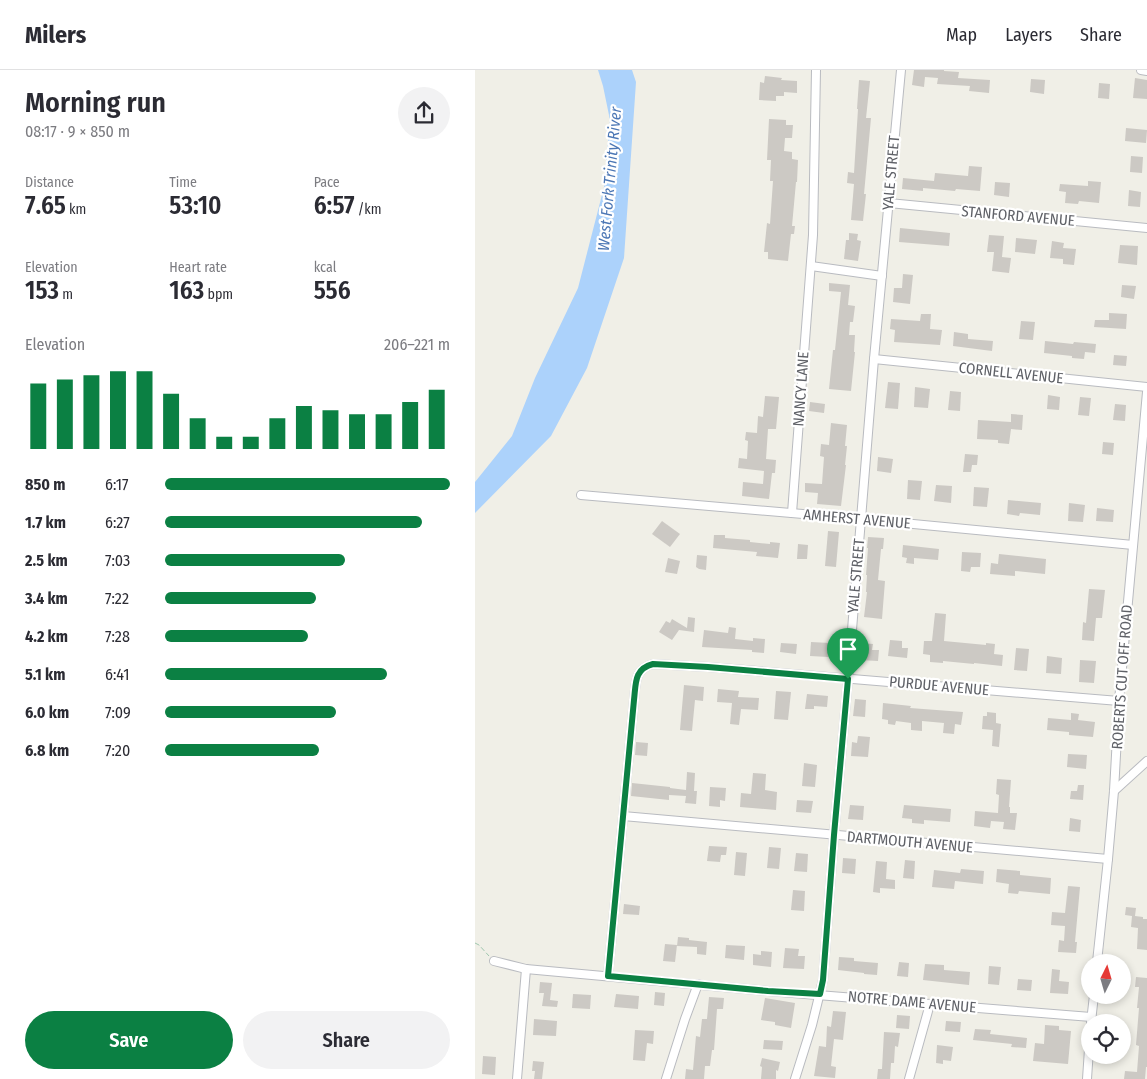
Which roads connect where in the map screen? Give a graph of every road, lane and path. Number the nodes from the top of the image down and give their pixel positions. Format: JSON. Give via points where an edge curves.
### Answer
{"nodes":[{"id":1,"x":815,"y":70,"type":"edge"},
{"id":2,"x":901,"y":70,"type":"edge"},
{"id":3,"x":1141,"y":70,"type":"edge"},
{"id":4,"x":1147,"y":71,"type":"edge"},
{"id":5,"x":889,"y":204,"type":"junction"},
{"id":6,"x":1147,"y":228,"type":"edge"},
{"id":7,"x":811,"y":266,"type":"junction"},
{"id":8,"x":882,"y":276,"type":"junction"},
{"id":9,"x":874,"y":359,"type":"junction"},
{"id":10,"x":1147,"y":387,"type":"edge"},
{"id":11,"x":1147,"y":392,"type":"edge"},
{"id":12,"x":581,"y":495,"type":"dead end"},
{"id":13,"x":792,"y":512,"type":"junction"},
{"id":14,"x":861,"y":519,"type":"junction"},
{"id":15,"x":1133,"y":545,"type":"junction"},
{"id":16,"x":848,"y":679,"type":"junction"},
{"id":17,"x":1119,"y":701,"type":"junction"},
{"id":18,"x":1147,"y":761,"type":"edge"},
{"id":19,"x":1114,"y":791,"type":"junction"},
{"id":20,"x":623,"y":816,"type":"junction"},
{"id":21,"x":834,"y":835,"type":"junction"},
{"id":22,"x":1108,"y":859,"type":"junction"},
{"id":23,"x":475,"y":943,"type":"edge"},
{"id":24,"x":1098,"y":954,"type":"edge"},
{"id":25,"x":494,"y":961,"type":"joint"},
{"id":26,"x":526,"y":969,"type":"junction"},
{"id":27,"x":608,"y":976,"type":"junction"},
{"id":28,"x":698,"y":984,"type":"junction"},
{"id":29,"x":820,"y":994,"type":"junction"},
{"id":30,"x":930,"y":1004,"type":"junction"},
{"id":31,"x":1081,"y":1019,"type":"edge"},
{"id":32,"x":1088,"y":1064,"type":"edge"},
{"id":33,"x":517,"y":1079,"type":"edge"},
{"id":34,"x":666,"y":1079,"type":"edge"},
{"id":35,"x":795,"y":1079,"type":"edge"},
{"id":36,"x":909,"y":1079,"type":"edge"},
{"id":37,"x":1087,"y":1079,"type":"edge"}],
"edges":[{"from":1,"to":7,"type":"street","name":"NANCY LANE"},
{"from":2,"to":5,"type":"street","name":"YALE STREET"},
{"from":3,"to":4,"type":"street"},
{"from":5,"to":6,"type":"street","name":"STANFORD AVENUE"},
{"from":5,"to":8,"type":"street","name":"YALE STREET"},
{"from":7,"to":8,"type":"street"},
{"from":7,"to":13,"type":"street","name":"NANCY LANE"},
{"from":8,"to":9,"type":"street","name":"YALE STREET"},
{"from":9,"to":10,"type":"street","name":"CORNELL AVENUE"},
{"from":9,"to":14,"type":"street","name":"YALE STREET"},
{"from":11,"to":15,"type":"street","name":"ROBERTS CUT OFF ROAD"},
{"from":12,"to":13,"type":"street","name":"AMHERST AVENUE"},
{"from":13,"to":14,"type":"street","name":"AMHERST AVENUE"},
{"from":14,"to":15,"type":"street","name":"AMHERST AVENUE"},
{"from":14,"to":16,"type":"street","name":"YALE STREET"},
{"from":15,"to":17,"type":"street","name":"ROBERTS CUT OFF ROAD"},
{"from":16,"to":17,"type":"street","name":"PURDUE AVENUE"},
{"from":16,"to":20,"type":"street","name":"PURDUE AVENUE","via":[[708,667],[645,666],[637,674]]},
{"from":16,"to":21,"type":"street","name":"YALE STREET"},
{"from":17,"to":19,"type":"street","name":"ROBERTS CUT OFF ROAD"},
{"from":18,"to":19,"type":"street"},
{"from":19,"to":22,"type":"street","name":"ROBERTS CUT OFF ROAD"},
{"from":20,"to":21,"type":"street","name":"DARTMOUTH AVENUE"},
{"from":20,"to":27,"type":"street"},
{"from":21,"to":22,"type":"street","name":"DARTMOUTH AVENUE"},
{"from":21,"to":29,"type":"street","name":"YALE STREET"},
{"from":22,"to":24,"type":"street","name":"ROBERTS CUT OFF ROAD"},
{"from":23,"to":25,"type":"path"},
{"from":25,"to":26,"type":"street","name":"NOTRE DAME AVENUE"},
{"from":26,"to":27,"type":"street","name":"NOTRE DAME AVENUE"},
{"from":26,"to":33,"type":"street"},
{"from":27,"to":28,"type":"street","name":"NOTRE DAME AVENUE"},
{"from":28,"to":29,"type":"street","name":"NOTRE DAME AVENUE"},
{"from":28,"to":34,"type":"street"},
{"from":29,"to":30,"type":"street","name":"NOTRE DAME AVENUE"},
{"from":29,"to":35,"type":"street","name":"YALE STREET"},
{"from":30,"to":31,"type":"street","name":"NOTRE DAME AVENUE"},
{"from":30,"to":36,"type":"street"},
{"from":32,"to":37,"type":"street"}]}
